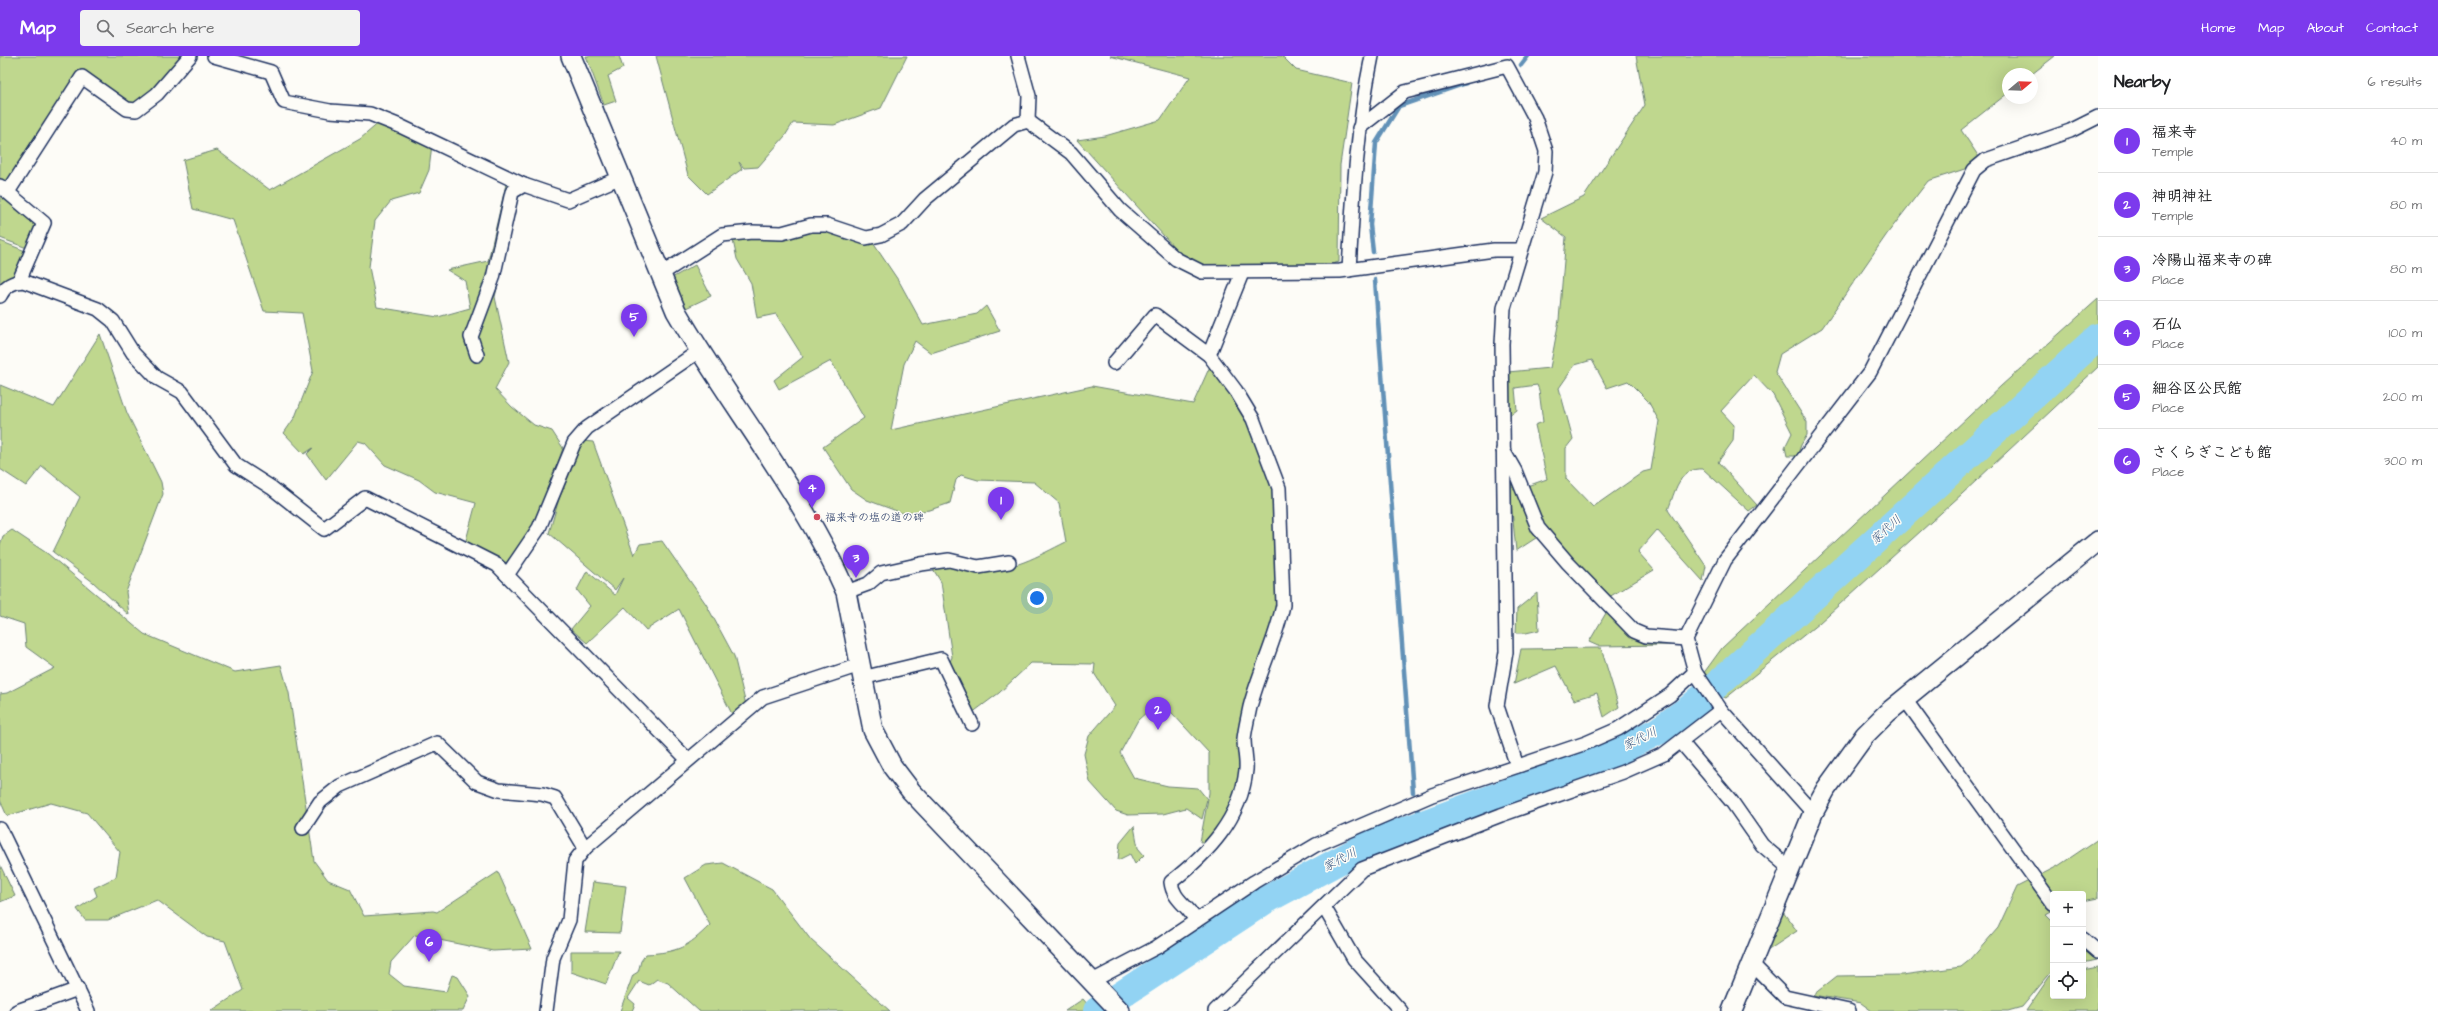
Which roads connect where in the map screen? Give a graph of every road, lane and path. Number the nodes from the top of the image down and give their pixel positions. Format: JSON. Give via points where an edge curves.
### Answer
{"nodes":[{"id":1,"x":190,"y":56,"type":"edge"},
{"id":2,"x":214,"y":56,"type":"edge"},
{"id":3,"x":571,"y":56,"type":"edge"},
{"id":4,"x":1018,"y":56,"type":"edge"},
{"id":5,"x":1372,"y":56,"type":"edge"},
{"id":6,"x":2098,"y":117,"type":"edge"},
{"id":7,"x":1028,"y":121,"type":"junction"},
{"id":8,"x":1360,"y":128,"type":"junction"},
{"id":9,"x":621,"y":177,"type":"junction"},
{"id":10,"x":524,"y":185,"type":"junction"},
{"id":11,"x":4,"y":189,"type":"edge"},
{"id":12,"x":1520,"y":250,"type":"junction"},
{"id":13,"x":1349,"y":270,"type":"junction"},
{"id":14,"x":1242,"y":273,"type":"junction"},
{"id":15,"x":661,"y":274,"type":"junction"},
{"id":16,"x":19,"y":282,"type":"junction"},
{"id":17,"x":0,"y":296,"type":"edge"},
{"id":18,"x":699,"y":351,"type":"junction"},
{"id":19,"x":477,"y":355,"type":"dead end"},
{"id":20,"x":1209,"y":355,"type":"junction"},
{"id":21,"x":1114,"y":363,"type":"dead end"},
{"id":22,"x":1502,"y":448,"type":"junction"},
{"id":23,"x":2098,"y":541,"type":"edge"},
{"id":24,"x":1009,"y":562,"type":"dead end"},
{"id":25,"x":507,"y":575,"type":"junction"},
{"id":26,"x":846,"y":592,"type":"junction"},
{"id":27,"x":1686,"y":640,"type":"junction"},
{"id":28,"x":861,"y":672,"type":"junction"},
{"id":29,"x":1699,"y":677,"type":"junction"},
{"id":30,"x":1904,"y":698,"type":"junction"},
{"id":31,"x":1720,"y":706,"type":"junction"},
{"id":32,"x":972,"y":724,"type":"dead end"},
{"id":33,"x":1681,"y":742,"type":"junction"},
{"id":34,"x":687,"y":759,"type":"junction"},
{"id":35,"x":1517,"y":766,"type":"junction"},
{"id":36,"x":1813,"y":814,"type":"junction"},
{"id":37,"x":303,"y":828,"type":"dead end"},
{"id":38,"x":0,"y":829,"type":"edge"},
{"id":39,"x":585,"y":848,"type":"junction"},
{"id":40,"x":1789,"y":868,"type":"junction"},
{"id":41,"x":2050,"y":900,"type":"edge"},
{"id":42,"x":1324,"y":907,"type":"junction"},
{"id":43,"x":1196,"y":921,"type":"junction"},
{"id":44,"x":2086,"y":942,"type":"edge"},
{"id":45,"x":2098,"y":952,"type":"edge"},
{"id":46,"x":1751,"y":963,"type":"junction"},
{"id":47,"x":1095,"y":984,"type":"junction"},
{"id":48,"x":78,"y":989,"type":"junction"},
{"id":49,"x":1812,"y":1007,"type":"edge"},
{"id":50,"x":17,"y":1011,"type":"edge"},
{"id":51,"x":88,"y":1011,"type":"edge"},
{"id":52,"x":546,"y":1011,"type":"edge"},
{"id":53,"x":1120,"y":1011,"type":"edge"},
{"id":54,"x":1215,"y":1011,"type":"edge"},
{"id":55,"x":1401,"y":1011,"type":"edge"},
{"id":56,"x":1732,"y":1011,"type":"edge"},
{"id":57,"x":1849,"y":1011,"type":"edge"}],
"edges":[{"from":1,"to":11,"type":"street","via":[[157,94],[136,110],[127,109],[82,77]]},
{"from":2,"to":10,"type":"street","via":[[271,72],[284,102],[330,111],[370,114]]},
{"from":3,"to":9,"type":"street"},
{"from":4,"to":7,"type":"street","via":[[1029,96]]},
{"from":5,"to":8,"type":"street"},
{"from":6,"to":27,"type":"street","via":[[2070,131],[1986,160],[1974,170],[1870,372],[1725,560]]},
{"from":7,"to":14,"type":"street","via":[[1071,153],[1120,210],[1176,259],[1202,272]]},
{"from":7,"to":15,"type":"street","via":[[1014,125],[925,199],[902,224],[881,235],[866,238],[827,225],[811,225],[782,233],[722,235]]},
{"from":8,"to":12,"type":"street","via":[[1404,92],[1507,66],[1535,118],[1546,151],[1545,172]]},
{"from":8,"to":13,"type":"street","via":[[1355,162]]},
{"from":9,"to":10,"type":"street","via":[[568,200]]},
{"from":9,"to":15,"type":"street"},
{"from":10,"to":19,"type":"street","via":[[512,192],[493,278],[471,337]]},
{"from":11,"to":16,"type":"street","via":[[44,223]]},
{"from":12,"to":13,"type":"street","via":[[1494,250]]},
{"from":12,"to":22,"type":"street","via":[[1504,308]]},
{"from":13,"to":14,"type":"street"},
{"from":14,"to":20,"type":"street"},
{"from":15,"to":18,"type":"street","via":[[676,311]]},
{"from":16,"to":17,"type":"street","via":[[4,289]]},
{"from":16,"to":25,"type":"street","via":[[98,309],[113,321],[133,353],[158,378],[182,392],[236,465],[272,488],[324,529],[365,498],[497,565]]},
{"from":18,"to":25,"type":"street","via":[[582,433],[574,443],[539,528]]},
{"from":18,"to":26,"type":"street","via":[[815,530]]},
{"from":20,"to":21,"type":"street","via":[[1155,315]]},
{"from":20,"to":43,"type":"street","via":[[1253,418],[1279,488],[1283,605],[1251,706],[1244,738],[1246,769],[1233,817],[1217,840],[1190,868],[1170,882],[1172,893],[1191,912]]},
{"from":22,"to":27,"type":"street","via":[[1515,471],[1538,528],[1568,563],[1634,631],[1646,636]]},
{"from":22,"to":35,"type":"street","via":[[1506,652],[1497,706]]},
{"from":23,"to":30,"type":"street"},
{"from":24,"to":26,"type":"street","via":[[978,567],[949,560],[921,564],[881,573],[868,584]]},
{"from":25,"to":34,"type":"street"},
{"from":26,"to":28,"type":"street"},
{"from":27,"to":29,"type":"street"},
{"from":28,"to":32,"type":"street","via":[[941,659]]},
{"from":28,"to":34,"type":"street","via":[[763,697]]},
{"from":28,"to":47,"type":"street","via":[[873,730],[911,791]]},
{"from":29,"to":31,"type":"street"},
{"from":29,"to":35,"type":"street","via":[[1618,729],[1586,743]]},
{"from":30,"to":36,"type":"street","via":[[1865,735],[1826,789]]},
{"from":30,"to":41,"type":"street"},
{"from":31,"to":33,"type":"street"},
{"from":31,"to":36,"type":"street"},
{"from":33,"to":40,"type":"street","via":[[1732,802],[1762,845]]},
{"from":33,"to":42,"type":"street","via":[[1664,754],[1622,772],[1501,815],[1362,869]]},
{"from":34,"to":39,"type":"street"},
{"from":35,"to":43,"type":"street","via":[[1432,795],[1316,845]]},
{"from":36,"to":40,"type":"street"},
{"from":37,"to":39,"type":"street","via":[[320,802],[340,786],[437,743],[477,782],[499,790],[542,794],[555,798]]},
{"from":38,"to":48,"type":"street"},
{"from":39,"to":52,"type":"street","via":[[575,861],[569,920],[553,958]]},
{"from":40,"to":46,"type":"street"},
{"from":42,"to":54,"type":"street"},
{"from":42,"to":55,"type":"street","via":[[1354,959]]},
{"from":43,"to":47,"type":"street"},
{"from":44,"to":45,"type":"street"},
{"from":46,"to":49,"type":"street","via":[[1784,997]]},
{"from":46,"to":56,"type":"street"},
{"from":47,"to":53,"type":"street"},
{"from":48,"to":50,"type":"street"},
{"from":48,"to":51,"type":"street"},
{"from":49,"to":57,"type":"street"}]}
